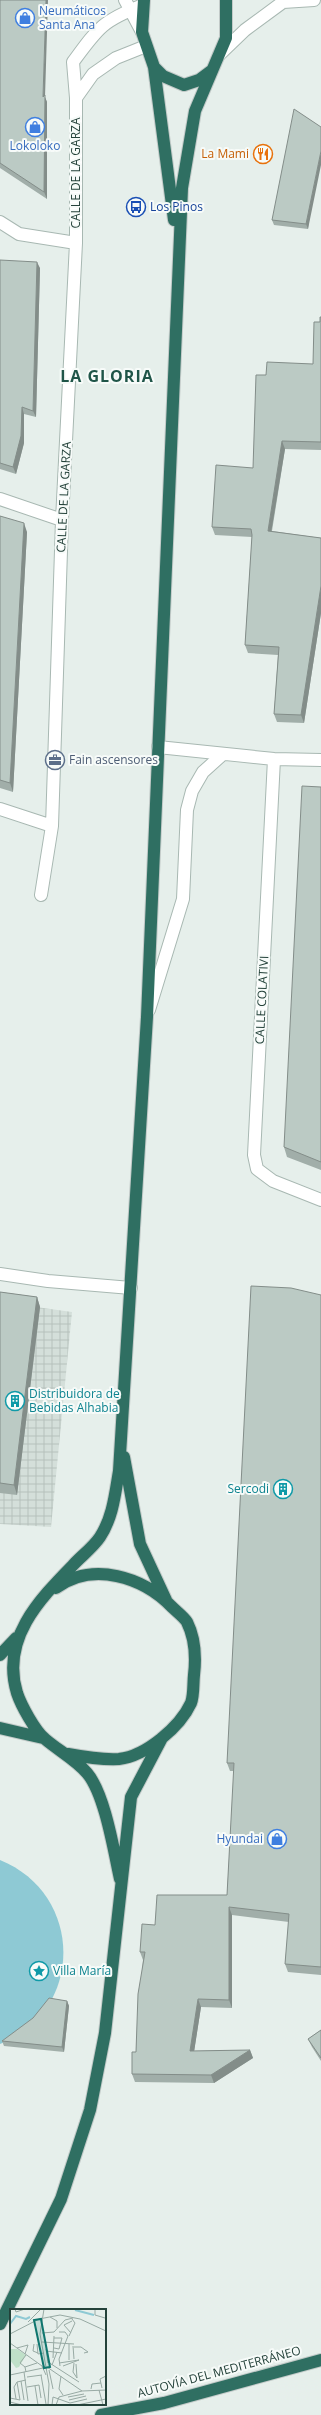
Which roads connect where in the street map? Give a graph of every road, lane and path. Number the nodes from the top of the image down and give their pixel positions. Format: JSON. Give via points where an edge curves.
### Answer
{"nodes":[{"id":1,"x":226,"y":0,"type":"edge"},
{"id":2,"x":314,"y":0,"type":"edge"},
{"id":3,"x":144,"y":2,"type":"edge"},
{"id":4,"x":128,"y":5,"type":"edge"},
{"id":5,"x":142,"y":32,"type":"junction"},
{"id":6,"x":146,"y":46,"type":"junction"},
{"id":7,"x":220,"y":55,"type":"junction"},
{"id":8,"x":154,"y":67,"type":"junction"},
{"id":9,"x":212,"y":69,"type":"junction"},
{"id":10,"x":76,"y":98,"type":"junction"},
{"id":11,"x":0,"y":222,"type":"edge"},
{"id":12,"x":76,"y":243,"type":"junction"},
{"id":13,"x":176,"y":292,"type":"junction"},
{"id":14,"x":0,"y":499,"type":"edge"},
{"id":15,"x":62,"y":520,"type":"junction"},
{"id":16,"x":158,"y":747,"type":"junction"},
{"id":17,"x":223,"y":754,"type":"junction"},
{"id":18,"x":274,"y":759,"type":"junction"},
{"id":19,"x":321,"y":760,"type":"edge"},
{"id":20,"x":0,"y":809,"type":"edge"},
{"id":21,"x":52,"y":826,"type":"junction"},
{"id":22,"x":41,"y":895,"type":"dead end"},
{"id":23,"x":147,"y":1017,"type":"junction"},
{"id":24,"x":321,"y":1200,"type":"edge"},
{"id":25,"x":0,"y":1274,"type":"edge"},
{"id":26,"x":131,"y":1288,"type":"junction"},
{"id":27,"x":123,"y":1432,"type":"junction"},
{"id":28,"x":167,"y":1602,"type":"junction"},
{"id":29,"x":36,"y":1603,"type":"junction"},
{"id":30,"x":16,"y":1638,"type":"junction"},
{"id":31,"x":0,"y":1655,"type":"edge"},
{"id":32,"x":0,"y":1728,"type":"edge"},
{"id":33,"x":43,"y":1738,"type":"junction"},
{"id":34,"x":162,"y":1738,"type":"junction"},
{"id":35,"x":67,"y":1754,"type":"junction"},
{"id":36,"x":120,"y":1879,"type":"junction"},
{"id":37,"x":0,"y":2324,"type":"edge"},
{"id":38,"x":321,"y":2360,"type":"edge"},
{"id":39,"x":101,"y":2415,"type":"edge"}],
"edges":[{"from":1,"to":7,"type":"highway","via":[[226,38]]},
{"from":2,"to":7,"type":"street","via":[[283,2],[245,30]]},
{"from":3,"to":4,"type":"street","name":"CALLE DE LA GARZA"},
{"from":3,"to":5,"type":"highway"},
{"from":4,"to":5,"type":"street"},
{"from":4,"to":10,"type":"street","name":"CALLE DE LA GARZA","via":[[98,28],[73,62]]},
{"from":5,"to":6,"type":"highway"},
{"from":6,"to":8,"type":"highway"},
{"from":6,"to":10,"type":"street","via":[[116,58],[93,74]]},
{"from":7,"to":9,"type":"highway"},
{"from":8,"to":9,"type":"highway","via":[[163,76],[184,85],[200,80]]},
{"from":8,"to":13,"type":"highway","via":[[173,210]]},
{"from":9,"to":13,"type":"highway","via":[[195,111],[184,174]]},
{"from":10,"to":12,"type":"street","name":"CALLE DE LA GARZA"},
{"from":11,"to":12,"type":"street","via":[[19,234]]},
{"from":12,"to":15,"type":"street","name":"CALLE DE LA GARZA"},
{"from":13,"to":16,"type":"highway"},
{"from":14,"to":15,"type":"street"},
{"from":15,"to":21,"type":"street","name":"CALLE DE LA GARZA"},
{"from":16,"to":17,"type":"street"},
{"from":16,"to":23,"type":"highway"},
{"from":17,"to":18,"type":"street"},
{"from":17,"to":23,"type":"street","via":[[203,772],[192,791],[187,810],[183,899]]},
{"from":18,"to":19,"type":"street"},
{"from":18,"to":24,"type":"street","name":"CALLE COLATIVI","via":[[254,1155],[257,1169],[273,1181]]},
{"from":20,"to":21,"type":"street"},
{"from":21,"to":22,"type":"street","name":"CALLE DE LA GARZA"},
{"from":23,"to":26,"type":"highway"},
{"from":25,"to":26,"type":"street"},
{"from":26,"to":27,"type":"highway"},
{"from":27,"to":28,"type":"highway","via":[[130,1498],[140,1544]]},
{"from":27,"to":29,"type":"highway","via":[[112,1512],[100,1538]]},
{"from":28,"to":29,"type":"highway","via":[[141,1583],[121,1576],[94,1575],[65,1582]]},
{"from":28,"to":34,"type":"highway","via":[[187,1622],[196,1656],[191,1702],[176,1727]]},
{"from":29,"to":30,"type":"highway"},
{"from":30,"to":31,"type":"highway"},
{"from":30,"to":33,"type":"highway","via":[[12,1669],[16,1692]]},
{"from":32,"to":33,"type":"highway"},
{"from":33,"to":35,"type":"highway"},
{"from":34,"to":35,"type":"highway","via":[[120,1759],[88,1758]]},
{"from":34,"to":36,"type":"highway","via":[[131,1797]]},
{"from":35,"to":36,"type":"highway","via":[[88,1774],[102,1804]]},
{"from":36,"to":37,"type":"highway","via":[[105,2033],[90,2110],[62,2199]]},
{"from":38,"to":39,"type":"highway","name":"AUTOVÍA DEL MEDITERRÁNEO","via":[[164,2403]]}]}
